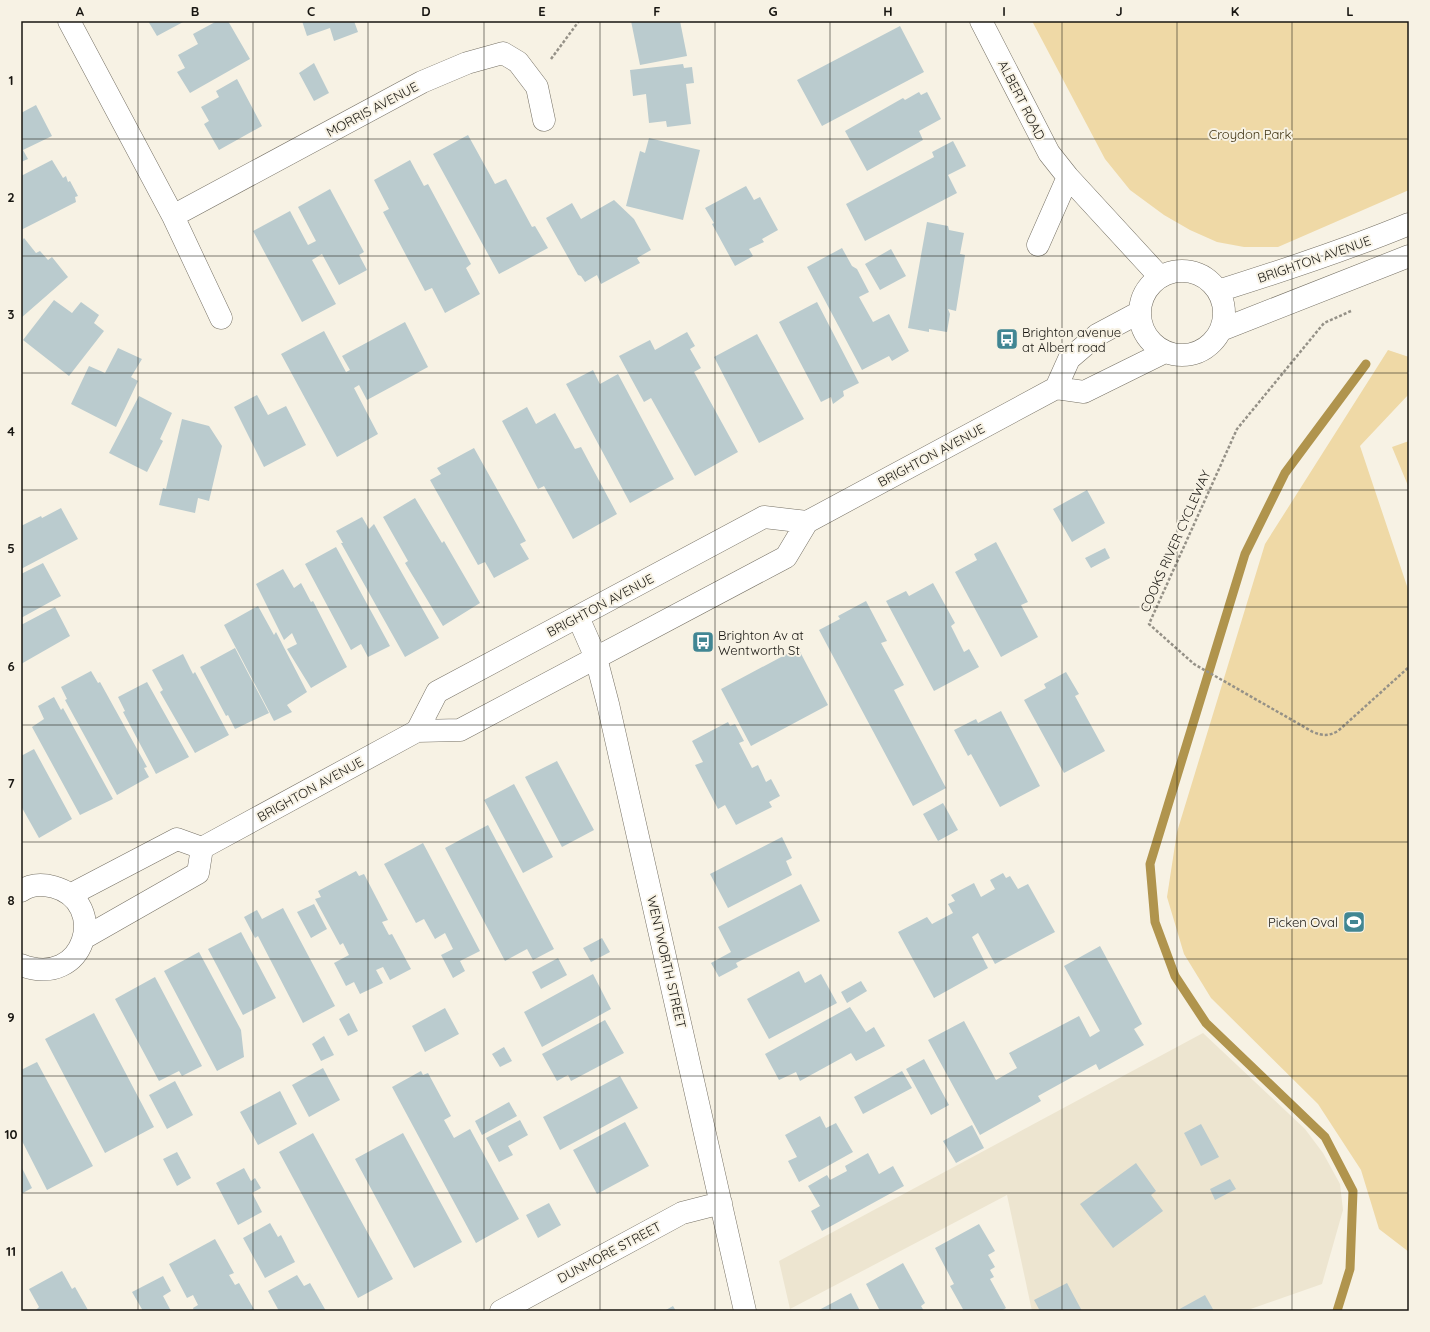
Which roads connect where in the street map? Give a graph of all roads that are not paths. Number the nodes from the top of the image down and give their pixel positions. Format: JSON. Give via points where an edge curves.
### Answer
{"nodes":[{"id":1,"x":69,"y":21,"type":"edge"},
{"id":2,"x":981,"y":21,"type":"edge"},
{"id":3,"x":544,"y":120,"type":"dead end"},
{"id":4,"x":1068,"y":177,"type":"junction"},
{"id":5,"x":173,"y":216,"type":"junction"},
{"id":6,"x":1409,"y":224,"type":"edge"},
{"id":7,"x":1038,"y":244,"type":"dead end"},
{"id":8,"x":1409,"y":256,"type":"edge"},
{"id":9,"x":1160,"y":277,"type":"junction"},
{"id":10,"x":1218,"y":291,"type":"junction"},
{"id":11,"x":1140,"y":312,"type":"junction"},
{"id":12,"x":221,"y":318,"type":"dead end"},
{"id":13,"x":1221,"y":330,"type":"junction"},
{"id":14,"x":1165,"y":352,"type":"junction"},
{"id":15,"x":1056,"y":388,"type":"junction"},
{"id":16,"x":807,"y":522,"type":"junction"},
{"id":17,"x":578,"y":617,"type":"junction"},
{"id":18,"x":596,"y":658,"type":"junction"},
{"id":19,"x":417,"y":731,"type":"junction"},
{"id":20,"x":202,"y":848,"type":"junction"},
{"id":21,"x":21,"y":891,"type":"edge"},
{"id":22,"x":70,"y":895,"type":"junction"},
{"id":23,"x":84,"y":938,"type":"junction"},
{"id":24,"x":21,"y":965,"type":"edge"},
{"id":25,"x":721,"y":1203,"type":"junction"},
{"id":26,"x":500,"y":1311,"type":"edge"},
{"id":27,"x":745,"y":1311,"type":"edge"}],
"edges":[{"from":1,"to":5,"type":"main road"},
{"from":2,"to":4,"type":"main road","name":"ALBERT ROAD","via":[[1049,152]]},
{"from":3,"to":5,"type":"main road","name":"MORRIS AVENUE","via":[[537,86],[518,62],[503,53],[467,63],[422,82]]},
{"from":4,"to":7,"type":"main road"},
{"from":4,"to":9,"type":"main road","name":"ALBERT ROAD"},
{"from":5,"to":12,"type":"main road"},
{"from":6,"to":10,"type":"main road","name":"BRIGHTON AVENUE","via":[[1304,264]]},
{"from":8,"to":13,"type":"main road"},
{"from":9,"to":10,"type":"main road","via":[[1172,272],[1185,271],[1209,281]]},
{"from":9,"to":11,"type":"main road","via":[[1142,298]]},
{"from":10,"to":13,"type":"main road","via":[[1223,303],[1224,317]]},
{"from":11,"to":14,"type":"main road","via":[[1146,336]]},
{"from":11,"to":15,"type":"main road","via":[[1097,335],[1069,359]]},
{"from":13,"to":14,"type":"main road","via":[[1214,341],[1203,350],[1177,356]]},
{"from":14,"to":15,"type":"main road","via":[[1084,392]]},
{"from":15,"to":16,"type":"main road","name":"BRIGHTON AVENUE"},
{"from":16,"to":17,"type":"main road","name":"BRIGHTON AVENUE","via":[[764,517]]},
{"from":16,"to":18,"type":"main road","name":"BRIGHTON AVENUE","via":[[786,557]]},
{"from":17,"to":18,"type":"main road","name":"WENTWORTH STREET"},
{"from":17,"to":19,"type":"main road","name":"BRIGHTON AVENUE","via":[[437,692]]},
{"from":18,"to":19,"type":"main road","name":"BRIGHTON AVENUE","via":[[460,730]]},
{"from":18,"to":25,"type":"main road","name":"WENTWORTH STREET"},
{"from":19,"to":20,"type":"main road","name":"BRIGHTON AVENUE"},
{"from":20,"to":22,"type":"main road","via":[[177,839]]},
{"from":20,"to":23,"type":"main road","via":[[198,873]]},
{"from":21,"to":22,"type":"main road","via":[[36,885],[48,885],[60,888]]},
{"from":22,"to":23,"type":"main road","via":[[83,914]]},
{"from":23,"to":24,"type":"main road","via":[[79,950],[60,967],[47,970]]},
{"from":25,"to":26,"type":"main road","name":"DUNMORE STREET","via":[[682,1213]]},
{"from":25,"to":27,"type":"main road","name":"WENTWORTH STREET"}]}
